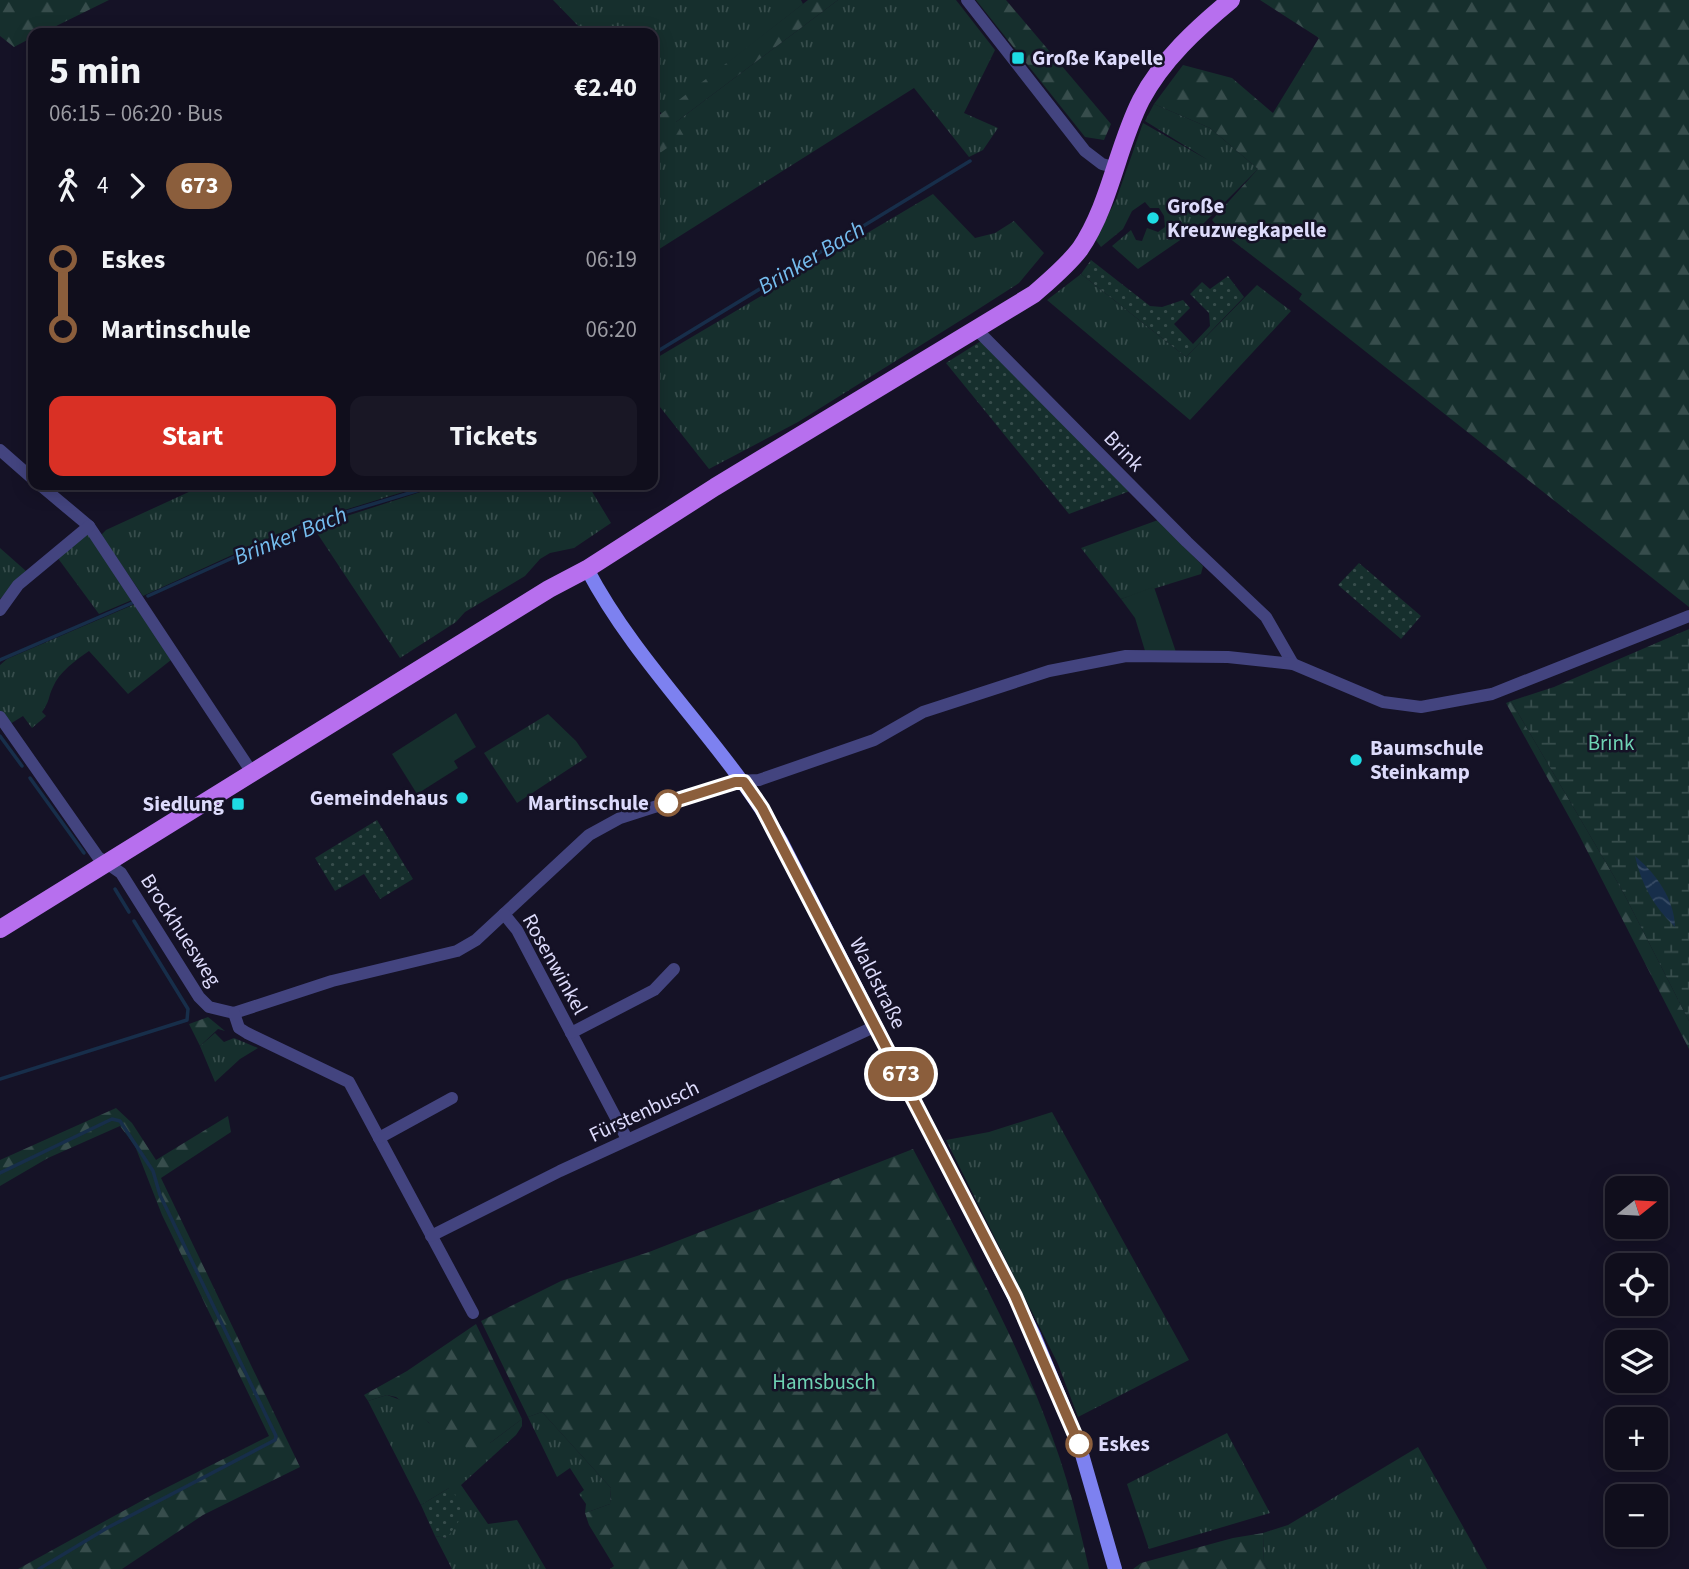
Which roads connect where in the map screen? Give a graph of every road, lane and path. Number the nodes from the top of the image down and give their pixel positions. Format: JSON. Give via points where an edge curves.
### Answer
{"nodes":[{"id":1,"x":967,"y":0,"type":"edge"},
{"id":2,"x":1231,"y":0,"type":"edge"},
{"id":3,"x":1113,"y":167,"type":"junction"},
{"id":4,"x":977,"y":330,"type":"junction"},
{"id":5,"x":0,"y":450,"type":"edge"},
{"id":6,"x":28,"y":475,"type":"edge"},
{"id":7,"x":46,"y":490,"type":"edge"},
{"id":8,"x":89,"y":526,"type":"junction"},
{"id":9,"x":587,"y":569,"type":"junction"},
{"id":10,"x":0,"y":610,"type":"edge"},
{"id":11,"x":1689,"y":616,"type":"edge"},
{"id":12,"x":1293,"y":664,"type":"junction"},
{"id":13,"x":0,"y":718,"type":"edge"},
{"id":14,"x":253,"y":774,"type":"junction"},
{"id":15,"x":744,"y":782,"type":"junction"},
{"id":16,"x":107,"y":864,"type":"junction"},
{"id":17,"x":504,"y":914,"type":"junction"},
{"id":18,"x":0,"y":929,"type":"edge"},
{"id":19,"x":674,"y":969,"type":"dead end"},
{"id":20,"x":234,"y":1013,"type":"junction"},
{"id":21,"x":876,"y":1026,"type":"junction"},
{"id":22,"x":571,"y":1033,"type":"junction"},
{"id":23,"x":453,"y":1098,"type":"dead end"},
{"id":24,"x":379,"y":1138,"type":"junction"},
{"id":25,"x":627,"y":1139,"type":"junction"},
{"id":26,"x":431,"y":1236,"type":"junction"},
{"id":27,"x":473,"y":1313,"type":"dead end"},
{"id":28,"x":1115,"y":1569,"type":"edge"}],
"edges":[{"from":1,"to":3,"type":"street","via":[[1085,151]]},
{"from":2,"to":3,"type":"main road","via":[[1158,74],[1142,98]]},
{"from":3,"to":4,"type":"main road","via":[[1092,227],[1069,262],[1034,294]]},
{"from":4,"to":9,"type":"main road"},
{"from":4,"to":12,"type":"street","name":"Brink","via":[[1266,617]]},
{"from":5,"to":6,"type":"street"},
{"from":7,"to":8,"type":"street"},
{"from":8,"to":10,"type":"street","via":[[18,585]]},
{"from":8,"to":14,"type":"street"},
{"from":9,"to":14,"type":"main road"},
{"from":9,"to":15,"type":"street","name":"Waldstraße","via":[[616,620]]},
{"from":11,"to":12,"type":"street","via":[[1492,694],[1421,707],[1383,702]]},
{"from":12,"to":15,"type":"street","via":[[1187,655],[1087,662],[923,712],[874,740]]},
{"from":13,"to":16,"type":"street","name":"Brockhuesweg"},
{"from":14,"to":16,"type":"main road"},
{"from":15,"to":17,"type":"street","via":[[609,823],[589,835]]},
{"from":15,"to":21,"type":"street","name":"Waldstraße","via":[[780,841]]},
{"from":16,"to":18,"type":"main road"},
{"from":16,"to":20,"type":"street","name":"Brockhuesweg","via":[[121,873],[199,997],[209,1007]]},
{"from":17,"to":20,"type":"street","via":[[457,951],[332,981]]},
{"from":17,"to":22,"type":"street","name":"Rosenwinkel"},
{"from":19,"to":22,"type":"street","name":"Rosenwinkel","via":[[654,990]]},
{"from":20,"to":24,"type":"street","name":"Brockhuesweg","via":[[239,1028],[247,1034],[349,1082]]},
{"from":21,"to":25,"type":"street","name":"Fürstenbusch"},
{"from":21,"to":28,"type":"street","name":"Waldstraße","via":[[1051,1372],[1087,1467]]},
{"from":22,"to":25,"type":"street","name":"Rosenwinkel"},
{"from":23,"to":24,"type":"street"},
{"from":24,"to":26,"type":"street","name":"Brockhuesweg"},
{"from":25,"to":26,"type":"street","name":"Fürstenbusch"},
{"from":26,"to":27,"type":"street","name":"Brockhuesweg"}]}
